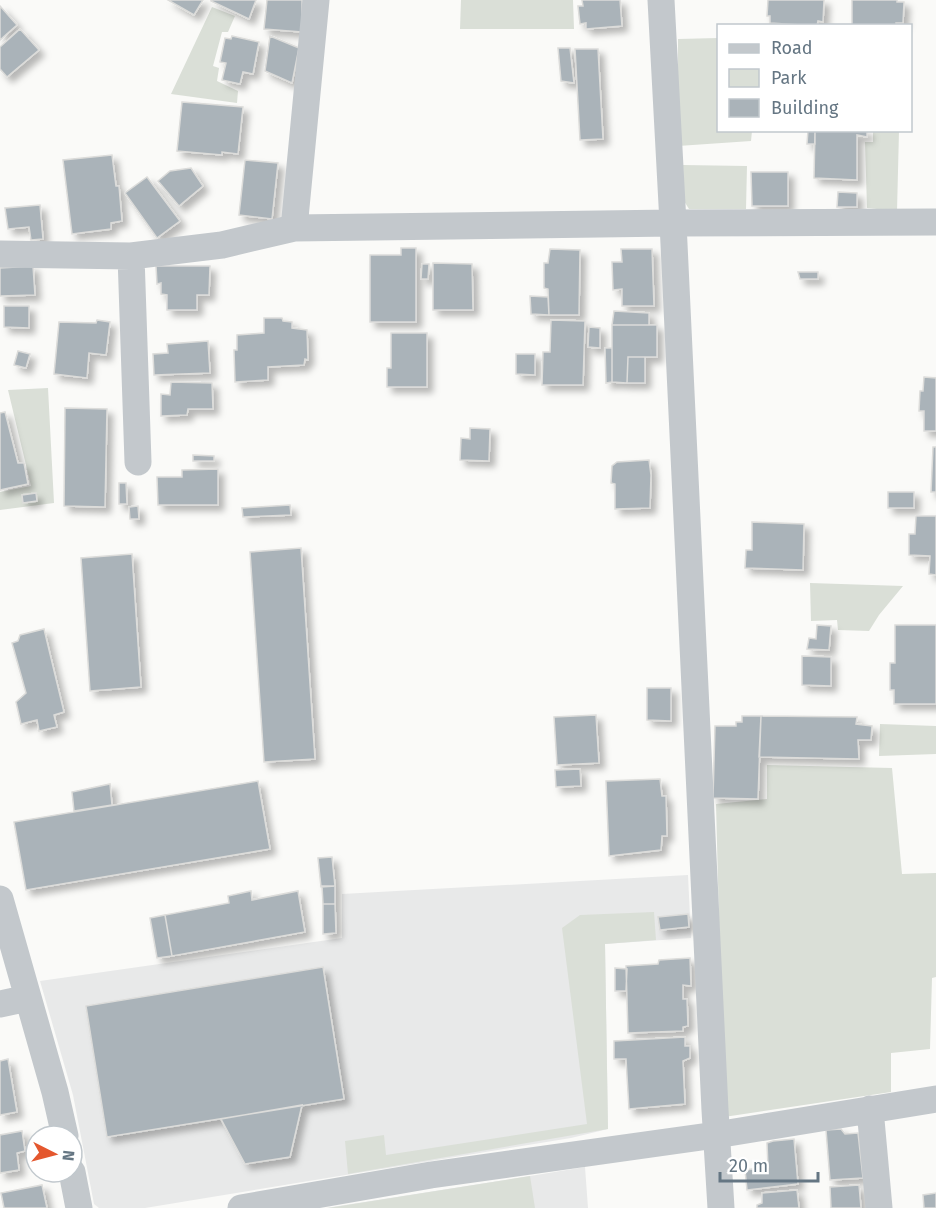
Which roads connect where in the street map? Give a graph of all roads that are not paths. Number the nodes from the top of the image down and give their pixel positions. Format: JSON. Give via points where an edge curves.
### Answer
{"nodes":[{"id":1,"x":316,"y":0,"type":"edge"},
{"id":2,"x":661,"y":0,"type":"edge"},
{"id":3,"x":936,"y":222,"type":"edge"},
{"id":4,"x":673,"y":223,"type":"junction"},
{"id":5,"x":294,"y":228,"type":"junction"},
{"id":6,"x":0,"y":254,"type":"edge"},
{"id":7,"x":131,"y":256,"type":"junction"},
{"id":8,"x":138,"y":462,"type":"dead end"},
{"id":9,"x":0,"y":899,"type":"edge"},
{"id":10,"x":28,"y":998,"type":"junction"},
{"id":11,"x":0,"y":1004,"type":"edge"},
{"id":12,"x":936,"y":1099,"type":"edge"},
{"id":13,"x":870,"y":1109,"type":"junction"},
{"id":14,"x":62,"y":1124,"type":"edge"},
{"id":15,"x":716,"y":1135,"type":"junction"},
{"id":16,"x":74,"y":1184,"type":"edge"},
{"id":17,"x":79,"y":1208,"type":"edge"},
{"id":18,"x":241,"y":1208,"type":"edge"},
{"id":19,"x":721,"y":1208,"type":"edge"},
{"id":20,"x":879,"y":1208,"type":"edge"}],
"edges":[{"from":1,"to":5,"type":"street"},
{"from":2,"to":4,"type":"street"},
{"from":3,"to":4,"type":"street"},
{"from":4,"to":5,"type":"street"},
{"from":4,"to":15,"type":"street"},
{"from":5,"to":7,"type":"street","via":[[222,245]]},
{"from":6,"to":7,"type":"street"},
{"from":7,"to":8,"type":"street"},
{"from":9,"to":10,"type":"street"},
{"from":10,"to":11,"type":"street"},
{"from":10,"to":14,"type":"street"},
{"from":12,"to":13,"type":"street"},
{"from":13,"to":15,"type":"street"},
{"from":13,"to":20,"type":"street"},
{"from":15,"to":18,"type":"street","via":[[431,1175]]},
{"from":15,"to":19,"type":"street"},
{"from":16,"to":17,"type":"street"}]}
